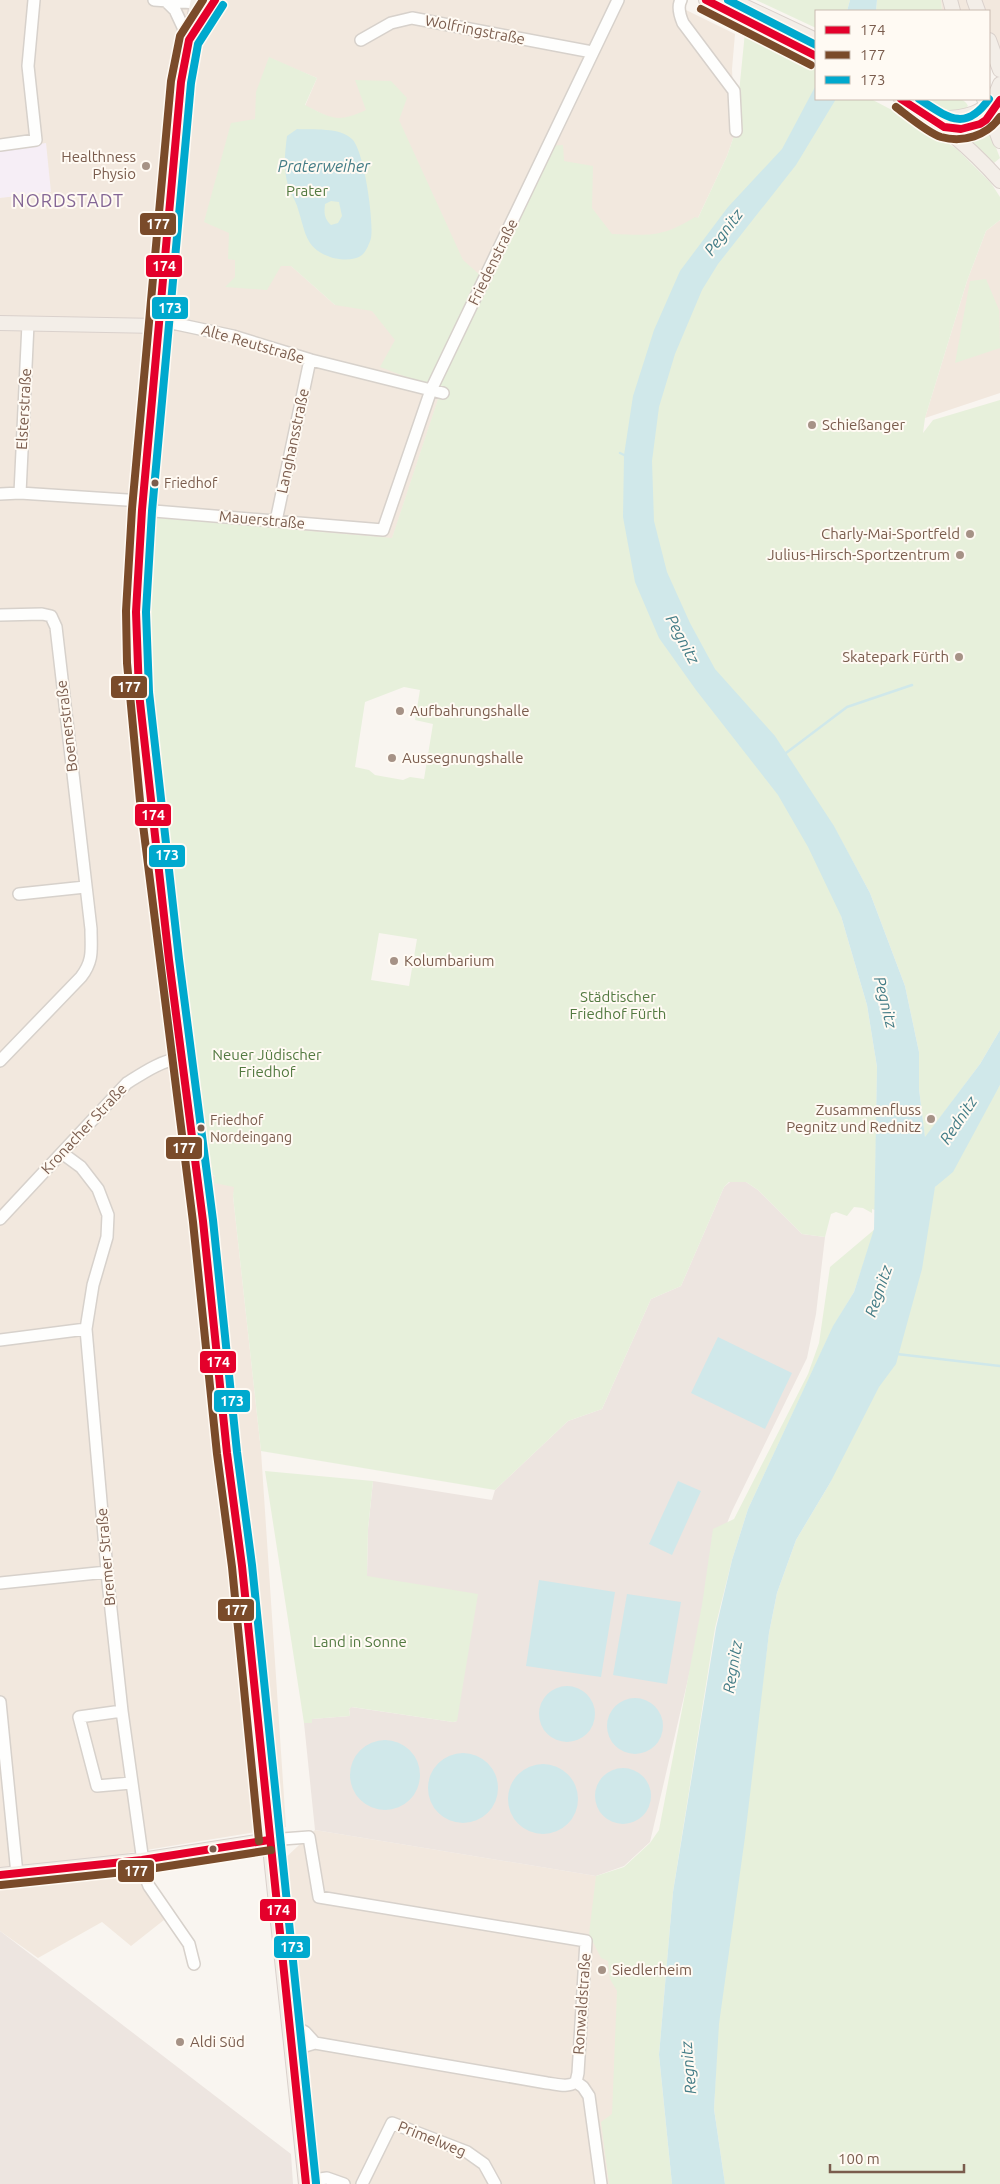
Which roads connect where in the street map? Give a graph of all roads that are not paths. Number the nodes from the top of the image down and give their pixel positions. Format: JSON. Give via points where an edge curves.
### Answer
{"nodes":[{"id":1,"x":34,"y":0,"type":"edge"},
{"id":2,"x":154,"y":0,"type":"edge"},
{"id":3,"x":215,"y":0,"type":"edge"},
{"id":4,"x":618,"y":0,"type":"edge"},
{"id":5,"x":681,"y":0,"type":"edge"},
{"id":6,"x":706,"y":0,"type":"edge"},
{"id":7,"x":167,"y":2,"type":"junction"},
{"id":8,"x":197,"y":2,"type":"edge"},
{"id":9,"x":735,"y":6,"type":"edge"},
{"id":10,"x":190,"y":40,"type":"junction"},
{"id":11,"x":362,"y":40,"type":"dead end"},
{"id":12,"x":815,"y":40,"type":"edge"},
{"id":13,"x":990,"y":43,"type":"edge"},
{"id":14,"x":592,"y":52,"type":"junction"},
{"id":15,"x":815,"y":55,"type":"edge"},
{"id":16,"x":1000,"y":70,"type":"edge"},
{"id":17,"x":1000,"y":84,"type":"edge"},
{"id":18,"x":990,"y":97,"type":"edge"},
{"id":19,"x":903,"y":100,"type":"edge"},
{"id":20,"x":986,"y":102,"type":"edge"},
{"id":21,"x":930,"y":116,"type":"junction"},
{"id":22,"x":1000,"y":116,"type":"edge"},
{"id":23,"x":736,"y":131,"type":"dead end"},
{"id":24,"x":1000,"y":141,"type":"edge"},
{"id":25,"x":0,"y":145,"type":"edge"},
{"id":26,"x":1000,"y":182,"type":"edge"},
{"id":27,"x":0,"y":323,"type":"edge"},
{"id":28,"x":28,"y":324,"type":"junction"},
{"id":29,"x":159,"y":326,"type":"junction"},
{"id":30,"x":310,"y":360,"type":"junction"},
{"id":31,"x":431,"y":390,"type":"junction"},
{"id":32,"x":443,"y":393,"type":"dead end"},
{"id":33,"x":20,"y":493,"type":"junction"},
{"id":34,"x":0,"y":494,"type":"edge"},
{"id":35,"x":142,"y":506,"type":"junction"},
{"id":36,"x":276,"y":522,"type":"junction"},
{"id":37,"x":383,"y":530,"type":"joint"},
{"id":38,"x":0,"y":615,"type":"edge"},
{"id":39,"x":85,"y":887,"type":"junction"},
{"id":40,"x":18,"y":894,"type":"dead end"},
{"id":41,"x":181,"y":1058,"type":"junction"},
{"id":42,"x":0,"y":1061,"type":"edge"},
{"id":43,"x":62,"y":1153,"type":"junction"},
{"id":44,"x":0,"y":1219,"type":"edge"},
{"id":45,"x":86,"y":1329,"type":"junction"},
{"id":46,"x":0,"y":1340,"type":"edge"},
{"id":47,"x":107,"y":1572,"type":"junction"},
{"id":48,"x":0,"y":1583,"type":"edge"},
{"id":49,"x":0,"y":1702,"type":"edge"},
{"id":50,"x":122,"y":1712,"type":"junction"},
{"id":51,"x":131,"y":1783,"type":"junction"},
{"id":52,"x":269,"y":1840,"type":"junction"},
{"id":53,"x":142,"y":1860,"type":"junction"},
{"id":54,"x":17,"y":1874,"type":"junction"},
{"id":55,"x":0,"y":1875,"type":"edge"},
{"id":56,"x":194,"y":1964,"type":"dead end"},
{"id":57,"x":290,"y":2024,"type":"junction"},
{"id":58,"x":315,"y":2043,"type":"junction"},
{"id":59,"x":292,"y":2050,"type":"junction"},
{"id":60,"x":576,"y":2082,"type":"junction"},
{"id":61,"x":306,"y":2182,"type":"edge"},
{"id":62,"x":344,"y":2184,"type":"edge"},
{"id":63,"x":362,"y":2184,"type":"edge"},
{"id":64,"x":495,"y":2184,"type":"edge"},
{"id":65,"x":601,"y":2184,"type":"edge"}],
"edges":[{"from":1,"to":25,"type":"street","via":[[28,66],[36,140]]},
{"from":2,"to":7,"type":"street"},
{"from":3,"to":10,"type":"main road"},
{"from":4,"to":14,"type":"street","name":"Friedenstraße"},
{"from":5,"to":23,"type":"street","via":[[683,23],[734,91]]},
{"from":6,"to":9,"type":"main road"},
{"from":7,"to":8,"type":"street"},
{"from":7,"to":10,"type":"street"},
{"from":8,"to":10,"type":"main road"},
{"from":9,"to":12,"type":"main road"},
{"from":9,"to":15,"type":"main road"},
{"from":10,"to":29,"type":"main road","via":[[181,82]]},
{"from":11,"to":14,"type":"street","name":"Wolfringstraße","via":[[391,23],[412,18]]},
{"from":13,"to":16,"type":"main road"},
{"from":14,"to":31,"type":"street","name":"Friedenstraße"},
{"from":17,"to":18,"type":"main road"},
{"from":19,"to":21,"type":"main road"},
{"from":20,"to":21,"type":"main road","via":[[976,113],[965,117]]},
{"from":20,"to":22,"type":"main road"},
{"from":20,"to":24,"type":"main road"},
{"from":21,"to":26,"type":"main road","via":[[969,148]]},
{"from":27,"to":28,"type":"main road","name":"Alte Reutstraße"},
{"from":28,"to":29,"type":"main road","name":"Alte Reutstraße"},
{"from":28,"to":33,"type":"street","name":"Elsterstraße"},
{"from":29,"to":30,"type":"street","name":"Alte Reutstraße","via":[[172,323],[233,336]]},
{"from":29,"to":35,"type":"main road"},
{"from":30,"to":31,"type":"street","name":"Alte Reutstraße"},
{"from":30,"to":36,"type":"street","name":"Langhansstraße"},
{"from":31,"to":32,"type":"street","name":"Alte Reutstraße"},
{"from":31,"to":37,"type":"street","name":"Friedenstraße"},
{"from":33,"to":34,"type":"street","name":"Mauerstraße"},
{"from":33,"to":35,"type":"street","name":"Mauerstraße"},
{"from":35,"to":36,"type":"street","name":"Mauerstraße"},
{"from":35,"to":41,"type":"main road","via":[[136,612],[139,693]]},
{"from":36,"to":37,"type":"street","name":"Mauerstraße"},
{"from":38,"to":39,"type":"street","name":"Boenerstraße","via":[[42,614],[51,616],[56,627]]},
{"from":39,"to":40,"type":"street"},
{"from":39,"to":42,"type":"street","name":"Boenerstraße","via":[[91,946],[88,967]]},
{"from":41,"to":43,"type":"street","name":"Kronacher Straße","via":[[142,1073],[127,1083]]},
{"from":41,"to":52,"type":"main road","via":[[242,1566]]},
{"from":43,"to":44,"type":"street","name":"Kronacher Straße"},
{"from":43,"to":45,"type":"street","name":"Bremer Straße","via":[[81,1167],[98,1189],[108,1215],[107,1237],[93,1286]]},
{"from":45,"to":46,"type":"street"},
{"from":45,"to":47,"type":"street","name":"Bremer Straße"},
{"from":47,"to":48,"type":"street"},
{"from":47,"to":50,"type":"street","name":"Bremer Straße"},
{"from":49,"to":54,"type":"street"},
{"from":50,"to":51,"type":"street","name":"Bremer Straße"},
{"from":50,"to":51,"type":"street","via":[[79,1717],[96,1786]]},
{"from":51,"to":53,"type":"street","name":"Bremer Straße"},
{"from":52,"to":53,"type":"main road"},
{"from":52,"to":57,"type":"main road"},
{"from":52,"to":60,"type":"street","name":"Ronwaldstraße","via":[[309,1837],[319,1896],[586,1942]]},
{"from":53,"to":54,"type":"main road"},
{"from":53,"to":56,"type":"street","name":"Bremer Straße","via":[[149,1886],[189,1944]]},
{"from":54,"to":55,"type":"main road"},
{"from":57,"to":58,"type":"street","via":[[305,2032]]},
{"from":57,"to":59,"type":"main road"},
{"from":58,"to":59,"type":"street"},
{"from":58,"to":60,"type":"street","via":[[547,2083],[568,2086]]},
{"from":59,"to":61,"type":"main road"},
{"from":60,"to":65,"type":"street","via":[[589,2096]]},
{"from":61,"to":62,"type":"street","via":[[327,2178]]},
{"from":63,"to":64,"type":"street","name":"Primelweg","via":[[392,2123],[467,2152],[484,2164]]}]}
